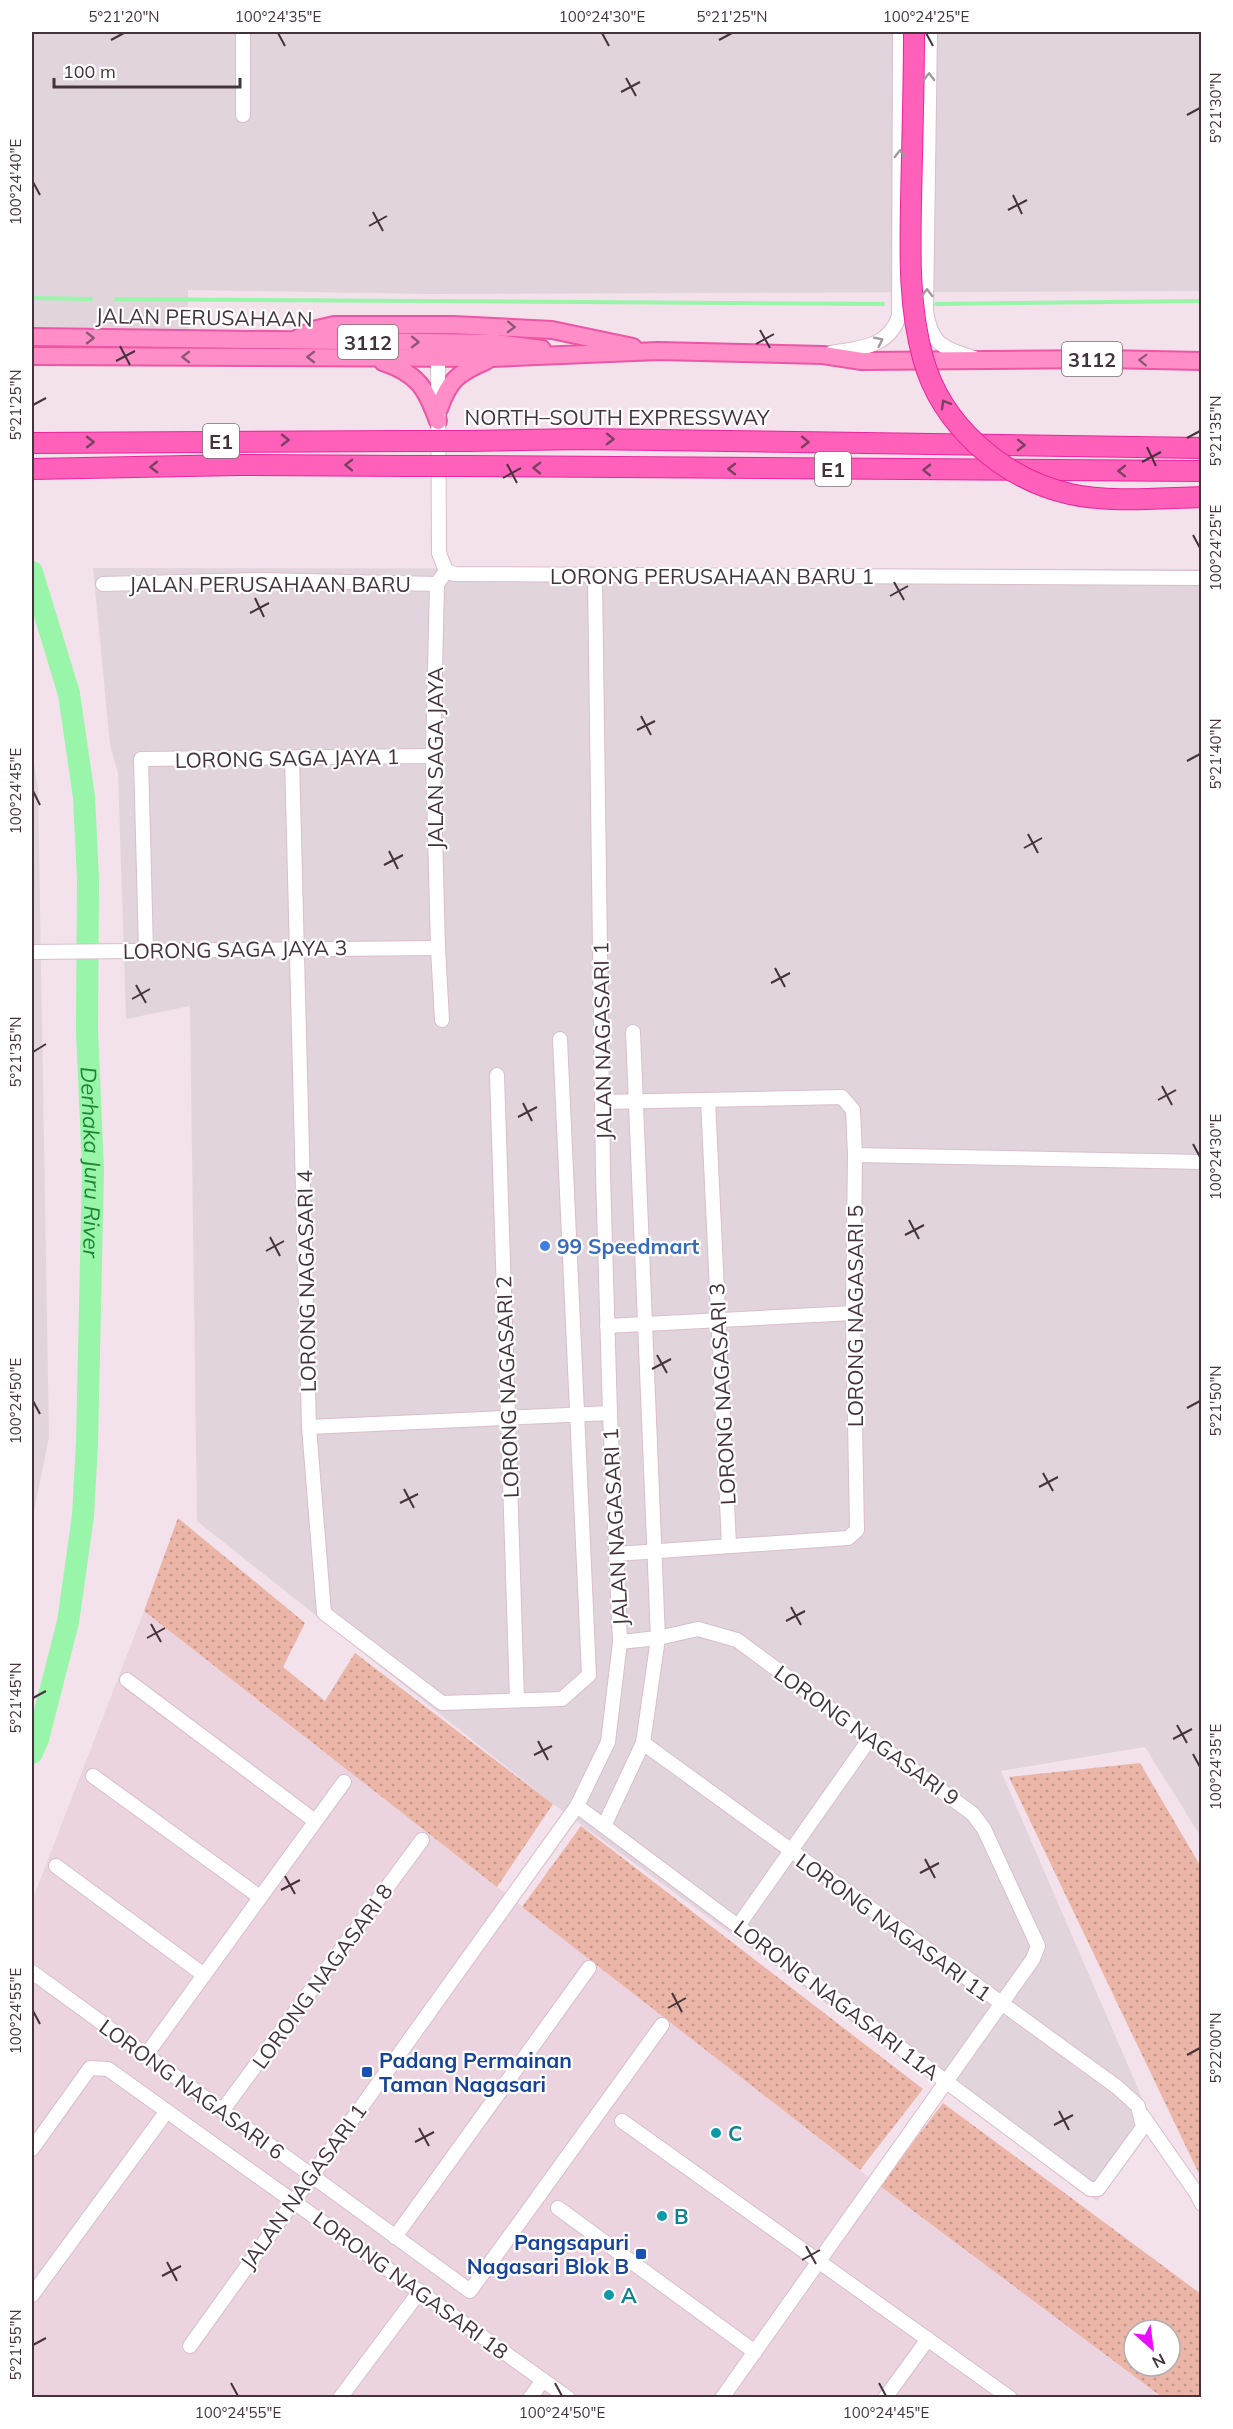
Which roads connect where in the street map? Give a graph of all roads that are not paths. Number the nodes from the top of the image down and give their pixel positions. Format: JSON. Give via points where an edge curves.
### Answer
{"nodes":[{"id":1,"x":243,"y":32,"type":"edge"},
{"id":2,"x":900,"y":32,"type":"edge"},
{"id":3,"x":914,"y":32,"type":"edge"},
{"id":4,"x":930,"y":32,"type":"edge"},
{"id":5,"x":243,"y":115,"type":"dead end"},
{"id":6,"x":453,"y":325,"type":"junction"},
{"id":7,"x":32,"y":338,"type":"edge"},
{"id":8,"x":293,"y":341,"type":"junction"},
{"id":9,"x":440,"y":350,"type":"junction"},
{"id":10,"x":658,"y":351,"type":"junction"},
{"id":11,"x":590,"y":355,"type":"junction"},
{"id":12,"x":823,"y":355,"type":"junction"},
{"id":13,"x":32,"y":356,"type":"edge"},
{"id":14,"x":370,"y":358,"type":"junction"},
{"id":15,"x":492,"y":358,"type":"junction"},
{"id":16,"x":982,"y":361,"type":"junction"},
{"id":17,"x":1202,"y":361,"type":"edge"},
{"id":18,"x":439,"y":415,"type":"junction"},
{"id":19,"x":32,"y":443,"type":"edge"},
{"id":20,"x":1202,"y":448,"type":"edge"},
{"id":21,"x":32,"y":469,"type":"edge"},
{"id":22,"x":1202,"y":471,"type":"edge"},
{"id":23,"x":1202,"y":497,"type":"edge"},
{"id":24,"x":446,"y":571,"type":"junction"},
{"id":25,"x":595,"y":576,"type":"junction"},
{"id":26,"x":1202,"y":578,"type":"edge"},
{"id":27,"x":103,"y":584,"type":"dead end"},
{"id":28,"x":437,"y":584,"type":"junction"},
{"id":29,"x":434,"y":756,"type":"junction"},
{"id":30,"x":292,"y":758,"type":"junction"},
{"id":31,"x":297,"y":948,"type":"junction"},
{"id":32,"x":438,"y":948,"type":"junction"},
{"id":33,"x":146,"y":950,"type":"junction"},
{"id":34,"x":32,"y":952,"type":"edge"},
{"id":35,"x":442,"y":1020,"type":"dead end"},
{"id":36,"x":633,"y":1032,"type":"dead end"},
{"id":37,"x":560,"y":1039,"type":"dead end"},
{"id":38,"x":497,"y":1075,"type":"dead end"},
{"id":39,"x":708,"y":1100,"type":"junction"},
{"id":40,"x":603,"y":1101,"type":"junction"},
{"id":41,"x":636,"y":1101,"type":"junction"},
{"id":42,"x":855,"y":1155,"type":"junction"},
{"id":43,"x":1202,"y":1162,"type":"edge"},
{"id":44,"x":853,"y":1313,"type":"junction"},
{"id":45,"x":718,"y":1320,"type":"junction"},
{"id":46,"x":646,"y":1324,"type":"junction"},
{"id":47,"x":607,"y":1326,"type":"junction"},
{"id":48,"x":610,"y":1413,"type":"junction"},
{"id":49,"x":577,"y":1414,"type":"junction"},
{"id":50,"x":508,"y":1418,"type":"junction"},
{"id":51,"x":309,"y":1427,"type":"junction"},
{"id":52,"x":729,"y":1545,"type":"junction"},
{"id":53,"x":655,"y":1550,"type":"junction"},
{"id":54,"x":616,"y":1554,"type":"junction"},
{"id":55,"x":658,"y":1638,"type":"junction"},
{"id":56,"x":620,"y":1642,"type":"junction"},
{"id":57,"x":127,"y":1680,"type":"dead end"},
{"id":58,"x":517,"y":1700,"type":"junction"},
{"id":59,"x":871,"y":1737,"type":"junction"},
{"id":60,"x":643,"y":1743,"type":"junction"},
{"id":61,"x":93,"y":1776,"type":"dead end"},
{"id":62,"x":344,"y":1782,"type":"dead end"},
{"id":63,"x":577,"y":1806,"type":"junction"},
{"id":64,"x":315,"y":1821,"type":"junction"},
{"id":65,"x":604,"y":1826,"type":"junction"},
{"id":66,"x":422,"y":1840,"type":"dead end"},
{"id":67,"x":790,"y":1852,"type":"junction"},
{"id":68,"x":56,"y":1866,"type":"dead end"},
{"id":69,"x":260,"y":1898,"type":"junction"},
{"id":70,"x":738,"y":1926,"type":"junction"},
{"id":71,"x":590,"y":1968,"type":"dead end"},
{"id":72,"x":32,"y":1972,"type":"edge"},
{"id":73,"x":204,"y":1975,"type":"junction"},
{"id":74,"x":1002,"y":2004,"type":"junction"},
{"id":75,"x":662,"y":2025,"type":"dead end"},
{"id":76,"x":146,"y":2055,"type":"junction"},
{"id":77,"x":946,"y":2082,"type":"junction"},
{"id":78,"x":167,"y":2111,"type":"junction"},
{"id":79,"x":222,"y":2111,"type":"junction"},
{"id":80,"x":1141,"y":2113,"type":"junction"},
{"id":81,"x":622,"y":2121,"type":"dead end"},
{"id":82,"x":32,"y":2149,"type":"edge"},
{"id":83,"x":311,"y":2175,"type":"junction"},
{"id":84,"x":293,"y":2201,"type":"junction"},
{"id":85,"x":1202,"y":2204,"type":"edge"},
{"id":86,"x":558,"y":2208,"type":"dead end"},
{"id":87,"x":395,"y":2236,"type":"junction"},
{"id":88,"x":819,"y":2262,"type":"junction"},
{"id":89,"x":420,"y":2292,"type":"junction"},
{"id":90,"x":32,"y":2295,"type":"edge"},
{"id":91,"x":928,"y":2339,"type":"junction"},
{"id":92,"x":190,"y":2346,"type":"dead end"},
{"id":93,"x":755,"y":2352,"type":"junction"},
{"id":94,"x":543,"y":2380,"type":"junction"},
{"id":95,"x":340,"y":2397,"type":"edge"},
{"id":96,"x":530,"y":2397,"type":"edge"},
{"id":97,"x":568,"y":2397,"type":"edge"},
{"id":98,"x":722,"y":2397,"type":"edge"},
{"id":99,"x":885,"y":2397,"type":"edge"},
{"id":100,"x":1010,"y":2397,"type":"edge"}],
"edges":[{"from":1,"to":5,"type":"street"},
{"from":12,"to":2,"type":"street","one_way":true,"via":[[883,340],[894,330],[899,316]]},
{"from":23,"to":3,"type":"highway","one_way":true,"bridge":true,"via":[[1079,496],[1032,481],[992,457],[946,408],[924,360],[912,299]]},
{"from":16,"to":4,"type":"street","one_way":true,"via":[[946,348],[937,342],[928,325]]},
{"from":6,"to":8,"type":"main road","via":[[334,325]]},
{"from":6,"to":9,"type":"street"},
{"from":6,"to":10,"type":"main road","one_way":true,"via":[[552,330]]},
{"from":7,"to":8,"type":"main road","name":"JALAN PERUSAHAAN","number":"3112","one_way":true},
{"from":8,"to":9,"type":"main road","name":"JALAN PERUSAHAAN","number":"3112","one_way":true},
{"from":9,"to":11,"type":"main road","name":"JALAN PERUSAHAAN","number":"3112","via":[[496,343]]},
{"from":9,"to":14,"type":"main road","name":"JALAN PERUSAHAAN","number":"3112"},
{"from":9,"to":15,"type":"main road","name":"JALAN PERUSAHAAN","number":"3112"},
{"from":9,"to":18,"type":"street"},
{"from":10,"to":11,"type":"main road","name":"JALAN PERUSAHAAN","number":"3112"},
{"from":10,"to":12,"type":"main road","name":"JALAN PERUSAHAAN","number":"3112"},
{"from":11,"to":15,"type":"main road","name":"JALAN PERUSAHAAN","number":"3112"},
{"from":12,"to":16,"type":"main road","name":"JALAN PERUSAHAAN","number":"3112","via":[[862,362]]},
{"from":14,"to":13,"type":"main road","name":"JALAN PERUSAHAAN","number":"3112","one_way":true},
{"from":14,"to":18,"type":"main road","via":[[418,380]]},
{"from":15,"to":18,"type":"main road","via":[[457,376],[445,391]]},
{"from":17,"to":16,"type":"main road","name":"JALAN PERUSAHAAN","number":"3112","one_way":true},
{"from":18,"to":24,"type":"street","via":[[439,554]]},
{"from":19,"to":20,"type":"highway","name":"NORTH–SOUTH EXPRESSWAY","number":"E1","one_way":true,"bridge":true,"via":[[584,439]]},
{"from":22,"to":21,"type":"highway","number":"E1","one_way":true,"bridge":true,"via":[[239,465]]},
{"from":24,"to":25,"type":"street","name":"LORONG PERUSAHAAN BARU 1"},
{"from":24,"to":28,"type":"street"},
{"from":25,"to":26,"type":"street","name":"LORONG PERUSAHAAN BARU 1"},
{"from":25,"to":40,"type":"street","name":"JALAN NAGASARI 1"},
{"from":27,"to":28,"type":"street","name":"JALAN PERUSAHAAN BARU","via":[[259,580]]},
{"from":28,"to":29,"type":"street","name":"JALAN SAGA JAYA"},
{"from":29,"to":30,"type":"street","name":"LORONG SAGA JAYA 1"},
{"from":29,"to":32,"type":"street","name":"JALAN SAGA JAYA"},
{"from":30,"to":31,"type":"street","name":"LORONG NAGASARI 4"},
{"from":30,"to":33,"type":"street","name":"LORONG SAGA JAYA 1","via":[[141,759]]},
{"from":31,"to":32,"type":"street","name":"LORONG SAGA JAYA 3"},
{"from":31,"to":33,"type":"street","name":"LORONG SAGA JAYA 3"},
{"from":31,"to":51,"type":"street","name":"LORONG NAGASARI 4"},
{"from":32,"to":35,"type":"street","name":"JALAN SAGA JAYA"},
{"from":33,"to":34,"type":"street","name":"LORONG SAGA JAYA 3"},
{"from":36,"to":41,"type":"street","name":"JALAN NAGASARI 1"},
{"from":37,"to":49,"type":"street"},
{"from":38,"to":50,"type":"street","name":"LORONG NAGASARI 2"},
{"from":39,"to":41,"type":"street"},
{"from":39,"to":42,"type":"street","name":"LORONG NAGASARI 5","via":[[842,1097],[853,1110]]},
{"from":39,"to":45,"type":"street","name":"LORONG NAGASARI 3"},
{"from":40,"to":41,"type":"street"},
{"from":40,"to":47,"type":"street","name":"JALAN NAGASARI 1"},
{"from":41,"to":46,"type":"street","name":"JALAN NAGASARI 1"},
{"from":42,"to":43,"type":"street"},
{"from":42,"to":44,"type":"street","name":"LORONG NAGASARI 5"},
{"from":44,"to":45,"type":"street"},
{"from":44,"to":52,"type":"street","name":"LORONG NAGASARI 5","via":[[857,1530],[848,1538]]},
{"from":45,"to":46,"type":"street"},
{"from":45,"to":52,"type":"street","name":"LORONG NAGASARI 3"},
{"from":46,"to":47,"type":"street"},
{"from":46,"to":53,"type":"street","name":"JALAN NAGASARI 1"},
{"from":47,"to":48,"type":"street","name":"JALAN NAGASARI 1"},
{"from":48,"to":49,"type":"street"},
{"from":48,"to":54,"type":"street","name":"JALAN NAGASARI 1"},
{"from":49,"to":50,"type":"street"},
{"from":49,"to":58,"type":"street","via":[[589,1675],[562,1699]]},
{"from":50,"to":51,"type":"street"},
{"from":50,"to":58,"type":"street","name":"LORONG NAGASARI 2"},
{"from":51,"to":58,"type":"street","name":"LORONG NAGASARI 4","via":[[324,1612],[442,1703]]},
{"from":52,"to":53,"type":"street"},
{"from":53,"to":54,"type":"street"},
{"from":53,"to":55,"type":"street","name":"JALAN NAGASARI 1"},
{"from":54,"to":56,"type":"street","name":"JALAN NAGASARI 1"},
{"from":55,"to":56,"type":"street","name":"LORONG NAGASARI 9"},
{"from":55,"to":59,"type":"street","name":"LORONG NAGASARI 9","via":[[698,1629],[737,1640]]},
{"from":55,"to":60,"type":"street","name":"JALAN NAGASARI 1"},
{"from":56,"to":63,"type":"street","name":"JALAN NAGASARI 1","via":[[608,1742]]},
{"from":57,"to":64,"type":"street"},
{"from":59,"to":67,"type":"street"},
{"from":59,"to":74,"type":"street","name":"LORONG NAGASARI 9","via":[[973,1814],[984,1829],[1038,1946],[1034,1959]]},
{"from":60,"to":65,"type":"street","name":"JALAN NAGASARI 1"},
{"from":60,"to":67,"type":"street","name":"LORONG NAGASARI 11"},
{"from":61,"to":69,"type":"street"},
{"from":62,"to":64,"type":"street"},
{"from":63,"to":65,"type":"street","name":"LORONG NAGASARI 11A"},
{"from":63,"to":83,"type":"street","name":"JALAN NAGASARI 1"},
{"from":64,"to":69,"type":"street"},
{"from":65,"to":70,"type":"street","name":"LORONG NAGASARI 11A"},
{"from":66,"to":79,"type":"street","name":"LORONG NAGASARI 8"},
{"from":67,"to":70,"type":"street"},
{"from":67,"to":74,"type":"street","name":"LORONG NAGASARI 11"},
{"from":68,"to":73,"type":"street"},
{"from":69,"to":73,"type":"street"},
{"from":70,"to":77,"type":"street","name":"LORONG NAGASARI 11A"},
{"from":71,"to":87,"type":"street"},
{"from":72,"to":76,"type":"street","name":"LORONG NAGASARI 6"},
{"from":73,"to":76,"type":"street"},
{"from":74,"to":77,"type":"street"},
{"from":74,"to":80,"type":"street","name":"LORONG NAGASARI 11","via":[[1116,2087]]},
{"from":75,"to":87,"type":"street","name":"LORONG NAGASARI 6","via":[[470,2290]]},
{"from":76,"to":79,"type":"street","name":"LORONG NAGASARI 6"},
{"from":77,"to":80,"type":"street","name":"LORONG NAGASARI 11A","via":[[1090,2189],[1098,2189],[1143,2127]]},
{"from":77,"to":88,"type":"street"},
{"from":78,"to":82,"type":"street","name":"LORONG NAGASARI 18","via":[[108,2069],[90,2068]]},
{"from":78,"to":84,"type":"street","name":"LORONG NAGASARI 18"},
{"from":78,"to":90,"type":"street"},
{"from":79,"to":83,"type":"street","name":"LORONG NAGASARI 6"},
{"from":80,"to":85,"type":"street","name":"LORONG NAGASARI 11"},
{"from":81,"to":88,"type":"street"},
{"from":83,"to":84,"type":"street","name":"JALAN NAGASARI 1"},
{"from":83,"to":87,"type":"street","name":"LORONG NAGASARI 6"},
{"from":84,"to":89,"type":"street","name":"LORONG NAGASARI 18"},
{"from":84,"to":92,"type":"street","name":"JALAN NAGASARI 1"},
{"from":86,"to":93,"type":"street"},
{"from":88,"to":91,"type":"street"},
{"from":88,"to":93,"type":"street"},
{"from":89,"to":94,"type":"street","name":"LORONG NAGASARI 18"},
{"from":89,"to":95,"type":"street"},
{"from":91,"to":99,"type":"street"},
{"from":91,"to":100,"type":"street"},
{"from":93,"to":98,"type":"street"},
{"from":94,"to":96,"type":"street"},
{"from":94,"to":97,"type":"street","name":"LORONG NAGASARI 18"}]}
